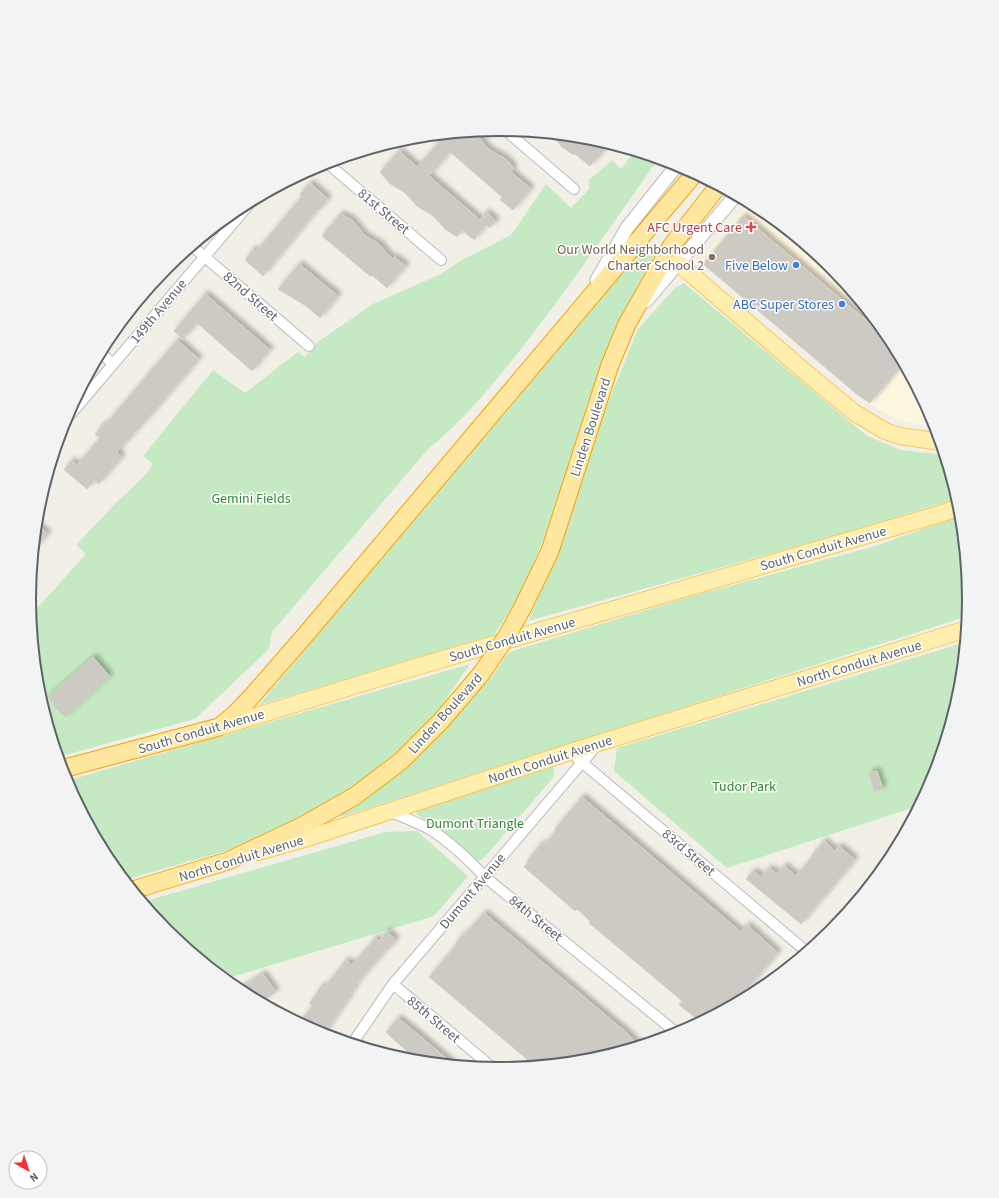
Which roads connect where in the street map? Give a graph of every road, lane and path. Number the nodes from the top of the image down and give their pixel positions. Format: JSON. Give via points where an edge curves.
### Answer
{"nodes":[{"id":1,"x":512,"y":136,"type":"edge"},
{"id":2,"x":332,"y":167,"type":"edge"},
{"id":3,"x":674,"y":170,"type":"edge"},
{"id":4,"x":691,"y":177,"type":"edge"},
{"id":5,"x":574,"y":189,"type":"dead end"},
{"id":6,"x":716,"y":189,"type":"edge"},
{"id":7,"x":732,"y":199,"type":"edge"},
{"id":8,"x":237,"y":217,"type":"edge"},
{"id":9,"x":196,"y":249,"type":"edge"},
{"id":10,"x":204,"y":256,"type":"junction"},
{"id":11,"x":672,"y":259,"type":"junction"},
{"id":12,"x":442,"y":260,"type":"dead end"},
{"id":13,"x":582,"y":306,"type":"junction"},
{"id":14,"x":309,"y":346,"type":"dead end"},
{"id":15,"x":105,"y":356,"type":"edge"},
{"id":16,"x":113,"y":364,"type":"junction"},
{"id":17,"x":80,"y":404,"type":"edge"},
{"id":18,"x":935,"y":441,"type":"edge"},
{"id":19,"x":954,"y":509,"type":"edge"},
{"id":20,"x":962,"y":631,"type":"edge"},
{"id":21,"x":219,"y":727,"type":"junction"},
{"id":22,"x":576,"y":757,"type":"junction"},
{"id":23,"x":68,"y":767,"type":"edge"},
{"id":24,"x":388,"y":811,"type":"junction"},
{"id":25,"x":228,"y":861,"type":"junction"},
{"id":26,"x":485,"y":877,"type":"junction"},
{"id":27,"x":138,"y":888,"type":"edge"},
{"id":28,"x":803,"y":949,"type":"edge"},
{"id":29,"x":393,"y":984,"type":"junction"},
{"id":30,"x":672,"y":1029,"type":"edge"},
{"id":31,"x":355,"y":1039,"type":"edge"},
{"id":32,"x":486,"y":1062,"type":"edge"}],
"edges":[{"from":1,"to":5,"type":"street"},
{"from":2,"to":12,"type":"street","name":"81st Street"},
{"from":3,"to":13,"type":"street","via":[[628,228]]},
{"from":4,"to":13,"type":"highway"},
{"from":6,"to":11,"type":"highway","name":"Linden Boulevard","via":[[672,245]]},
{"from":7,"to":11,"type":"street","name":"Linden Boulevard"},
{"from":8,"to":10,"type":"street","name":"149th Avenue"},
{"from":9,"to":10,"type":"street","name":"82nd Street"},
{"from":10,"to":14,"type":"street","name":"82nd Street"},
{"from":10,"to":16,"type":"street","name":"149th Avenue"},
{"from":11,"to":18,"type":"main road","via":[[855,413],[885,431]]},
{"from":11,"to":25,"type":"highway","name":"Linden Boulevard","bridge":true,"via":[[627,324],[610,365],[550,550],[524,606],[481,674],[441,721],[401,761],[355,796],[304,825]]},
{"from":13,"to":21,"type":"highway","via":[[302,639],[236,714]]},
{"from":15,"to":16,"type":"street"},
{"from":16,"to":17,"type":"street","name":"149th Avenue"},
{"from":19,"to":21,"type":"main road","name":"South Conduit Avenue"},
{"from":20,"to":22,"type":"main road","name":"North Conduit Avenue","via":[[598,744]]},
{"from":21,"to":23,"type":"highway","name":"South Conduit Avenue"},
{"from":22,"to":24,"type":"main road","name":"North Conduit Avenue"},
{"from":22,"to":26,"type":"street","name":"Dumont Avenue"},
{"from":22,"to":28,"type":"street","name":"83rd Street"},
{"from":24,"to":25,"type":"main road","name":"North Conduit Avenue"},
{"from":24,"to":26,"type":"street","name":"84th Street","via":[[432,831],[464,856]]},
{"from":25,"to":27,"type":"highway","name":"North Conduit Avenue"},
{"from":26,"to":29,"type":"street","name":"Dumont Avenue"},
{"from":26,"to":30,"type":"street","name":"84th Street"},
{"from":29,"to":31,"type":"street","name":"Dumont Avenue"},
{"from":29,"to":32,"type":"street","name":"85th Street"}]}
